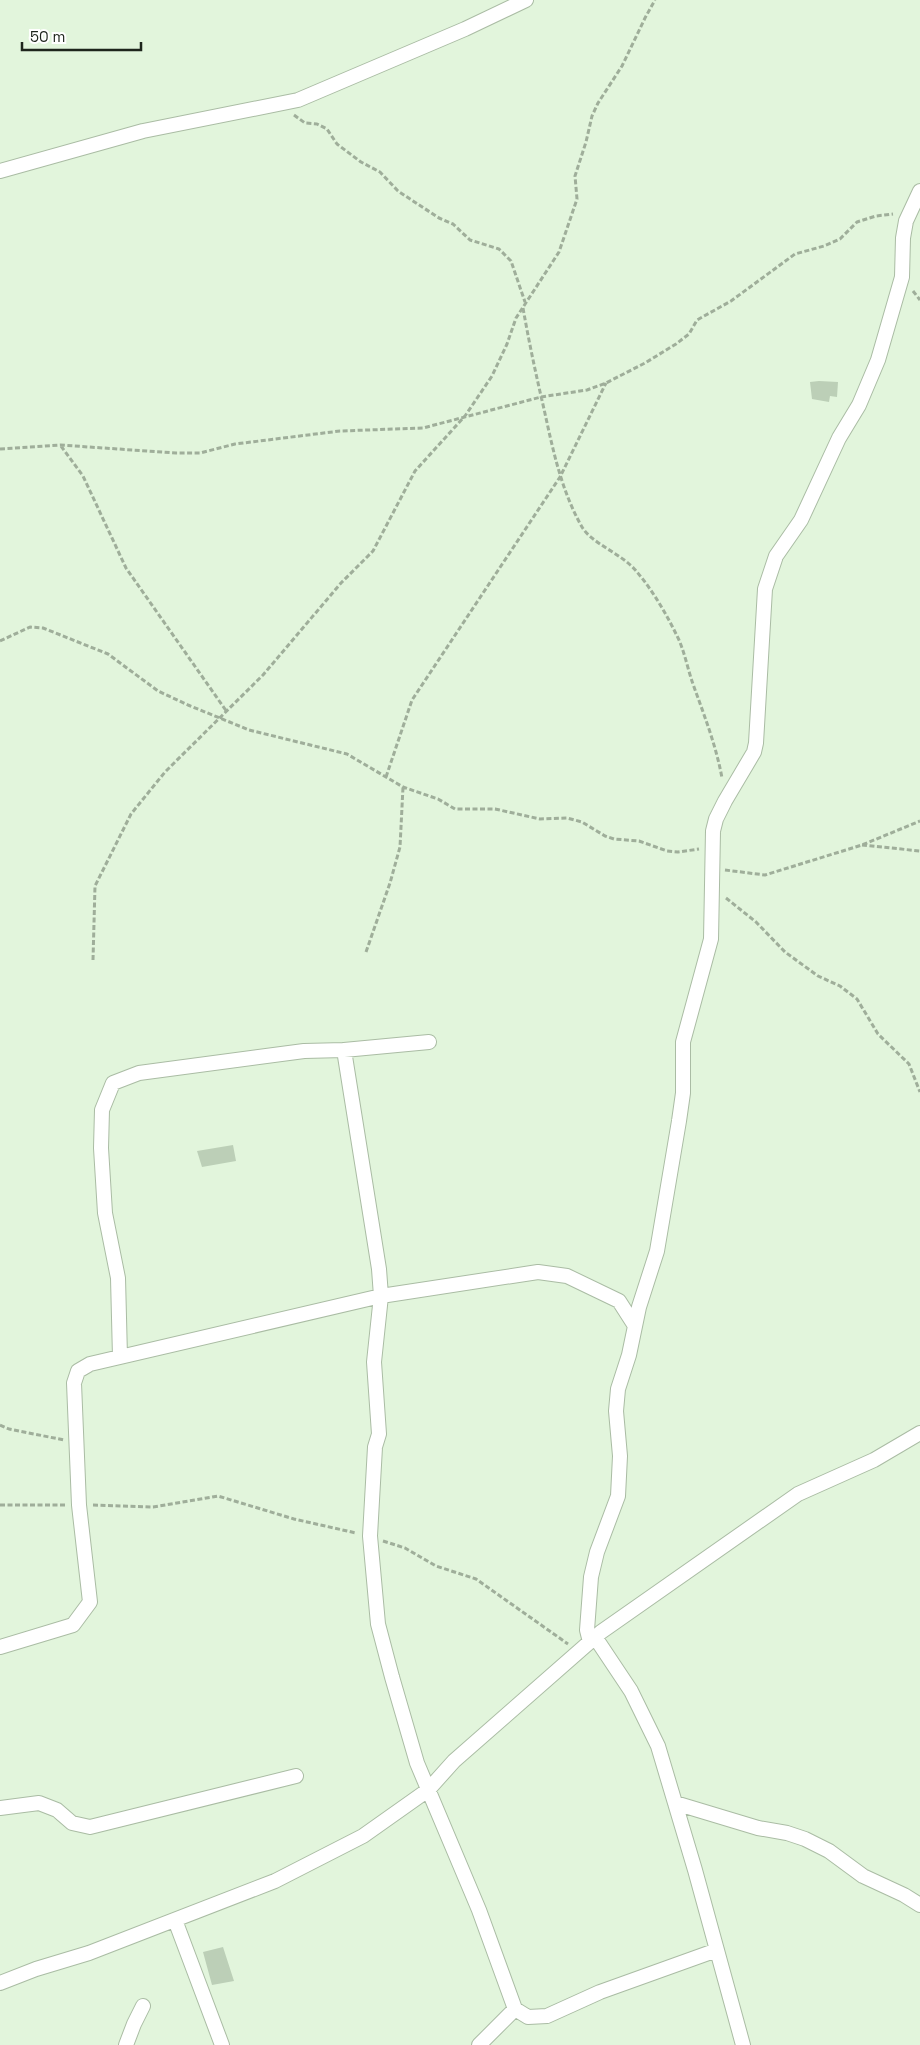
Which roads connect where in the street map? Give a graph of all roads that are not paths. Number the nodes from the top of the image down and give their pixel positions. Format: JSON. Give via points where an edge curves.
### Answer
{"nodes":[{"id":1,"x":526,"y":0,"type":"edge"},
{"id":2,"x":0,"y":171,"type":"edge"},
{"id":3,"x":920,"y":192,"type":"edge"},
{"id":4,"x":430,"y":1042,"type":"dead end"},
{"id":5,"x":344,"y":1050,"type":"junction"},
{"id":6,"x":381,"y":1296,"type":"junction"},
{"id":7,"x":635,"y":1326,"type":"junction"},
{"id":8,"x":120,"y":1357,"type":"junction"},
{"id":9,"x":920,"y":1433,"type":"edge"},
{"id":10,"x":592,"y":1640,"type":"junction"},
{"id":11,"x":0,"y":1647,"type":"edge"},
{"id":12,"x":296,"y":1776,"type":"dead end"},
{"id":13,"x":428,"y":1790,"type":"junction"},
{"id":14,"x":674,"y":1803,"type":"junction"},
{"id":15,"x":0,"y":1808,"type":"edge"},
{"id":16,"x":920,"y":1905,"type":"edge"},
{"id":17,"x":175,"y":1920,"type":"junction"},
{"id":18,"x":717,"y":1950,"type":"junction"},
{"id":19,"x":0,"y":1983,"type":"edge"},
{"id":20,"x":143,"y":2006,"type":"dead end"},
{"id":21,"x":515,"y":2009,"type":"junction"},
{"id":22,"x":126,"y":2045,"type":"edge"},
{"id":23,"x":222,"y":2045,"type":"edge"},
{"id":24,"x":479,"y":2045,"type":"edge"},
{"id":25,"x":743,"y":2045,"type":"edge"}],
"edges":[{"from":1,"to":2,"type":"street","via":[[465,30],[298,100],[143,132]]},
{"from":3,"to":7,"type":"street","via":[[909,212],[903,238],[902,277],[878,360],[859,405],[839,438],[800,520],[776,556],[765,589],[756,743],[716,818],[713,831],[711,939],[683,1042],[683,1093],[663,1220]]},
{"from":4,"to":5,"type":"street"},
{"from":5,"to":6,"type":"street"},
{"from":5,"to":8,"type":"street","via":[[304,1051],[139,1073],[113,1083],[102,1110],[101,1148],[105,1212],[118,1278]]},
{"from":6,"to":7,"type":"street","via":[[538,1272],[567,1276],[619,1301]]},
{"from":6,"to":8,"type":"street"},
{"from":6,"to":13,"type":"street","via":[[374,1362],[379,1434],[370,1536],[378,1624],[417,1763]]},
{"from":7,"to":10,"type":"street","via":[[617,1401],[618,1496],[591,1577],[587,1630]]},
{"from":8,"to":11,"type":"street","via":[[90,1364],[78,1372],[74,1383],[80,1505],[90,1602],[73,1625]]},
{"from":9,"to":10,"type":"street","via":[[874,1460],[798,1494]]},
{"from":10,"to":13,"type":"street","via":[[454,1761]]},
{"from":10,"to":14,"type":"street","via":[[631,1691],[658,1746]]},
{"from":12,"to":15,"type":"street","via":[[90,1827],[72,1823],[57,1810],[39,1803]]},
{"from":13,"to":17,"type":"street","via":[[363,1836],[275,1882]]},
{"from":13,"to":21,"type":"street","via":[[479,1910]]},
{"from":14,"to":16,"type":"street","via":[[805,1838],[863,1876]]},
{"from":14,"to":18,"type":"street"},
{"from":17,"to":19,"type":"street"},
{"from":17,"to":23,"type":"street"},
{"from":18,"to":21,"type":"street","via":[[600,1992],[547,2016],[528,2017]]},
{"from":18,"to":25,"type":"street"},
{"from":20,"to":22,"type":"street"},
{"from":21,"to":24,"type":"street"}]}
